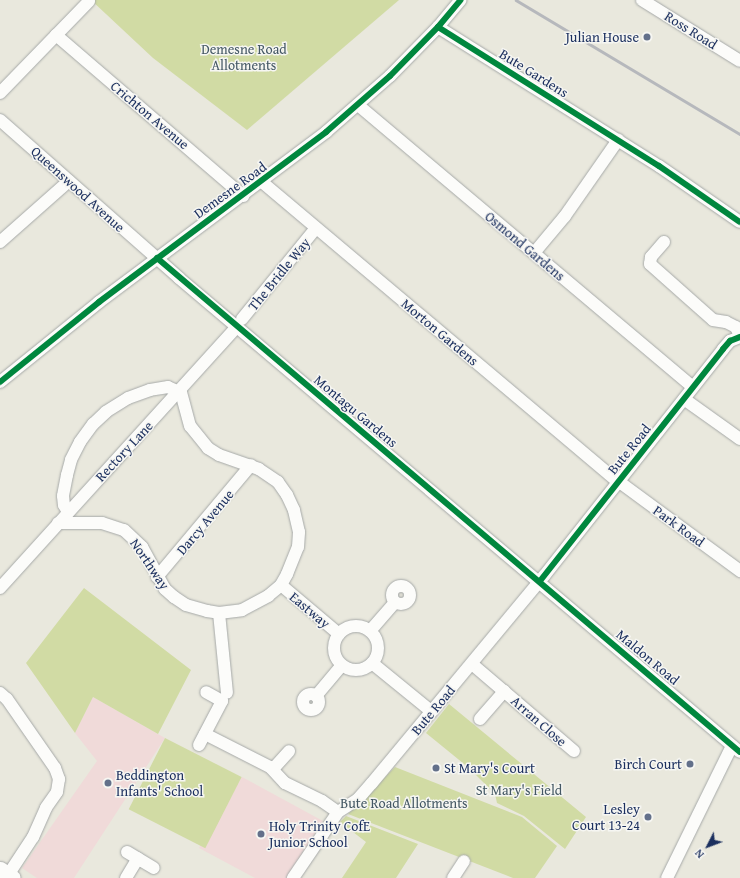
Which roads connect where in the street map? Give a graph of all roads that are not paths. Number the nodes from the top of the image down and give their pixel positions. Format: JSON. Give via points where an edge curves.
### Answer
{"nodes":[{"id":1,"x":461,"y":0,"type":"edge"},
{"id":2,"x":642,"y":0,"type":"edge"},
{"id":3,"x":89,"y":1,"type":"dead end"},
{"id":4,"x":438,"y":27,"type":"junction"},
{"id":5,"x":56,"y":36,"type":"junction"},
{"id":6,"x":740,"y":60,"type":"edge"},
{"id":7,"x":0,"y":93,"type":"edge"},
{"id":8,"x":358,"y":105,"type":"junction"},
{"id":9,"x":0,"y":120,"type":"edge"},
{"id":10,"x":618,"y":140,"type":"junction"},
{"id":11,"x":68,"y":181,"type":"junction"},
{"id":12,"x":262,"y":182,"type":"junction"},
{"id":13,"x":243,"y":196,"type":"junction"},
{"id":14,"x":740,"y":222,"type":"edge"},
{"id":15,"x":316,"y":228,"type":"junction"},
{"id":16,"x":0,"y":242,"type":"edge"},
{"id":17,"x":664,"y":242,"type":"dead end"},
{"id":18,"x":534,"y":253,"type":"junction"},
{"id":19,"x":157,"y":258,"type":"junction"},
{"id":20,"x":239,"y":323,"type":"junction"},
{"id":21,"x":740,"y":336,"type":"edge"},
{"id":22,"x":0,"y":382,"type":"edge"},
{"id":23,"x":692,"y":386,"type":"junction"},
{"id":24,"x":179,"y":391,"type":"junction"},
{"id":25,"x":684,"y":399,"type":"junction"},
{"id":26,"x":740,"y":439,"type":"edge"},
{"id":27,"x":251,"y":465,"type":"junction"},
{"id":28,"x":618,"y":482,"type":"junction"},
{"id":29,"x":68,"y":512,"type":"junction"},
{"id":30,"x":58,"y":524,"type":"junction"},
{"id":31,"x":740,"y":571,"type":"edge"},
{"id":32,"x":157,"y":577,"type":"junction"},
{"id":33,"x":540,"y":581,"type":"junction"},
{"id":34,"x":280,"y":585,"type":"junction"},
{"id":35,"x":0,"y":588,"type":"edge"},
{"id":36,"x":395,"y":602,"type":"dead end"},
{"id":37,"x":219,"y":613,"type":"junction"},
{"id":38,"x":370,"y":631,"type":"junction"},
{"id":39,"x":339,"y":634,"type":"junction"},
{"id":40,"x":372,"y":663,"type":"junction"},
{"id":41,"x":472,"y":664,"type":"junction"},
{"id":42,"x":342,"y":665,"type":"junction"},
{"id":43,"x":504,"y":691,"type":"junction"},
{"id":44,"x":0,"y":692,"type":"edge"},
{"id":45,"x":206,"y":692,"type":"dead end"},
{"id":46,"x":227,"y":692,"type":"dead end"},
{"id":47,"x":316,"y":696,"type":"dead end"},
{"id":48,"x":432,"y":712,"type":"junction"},
{"id":49,"x":480,"y":719,"type":"dead end"},
{"id":50,"x":205,"y":734,"type":"junction"},
{"id":51,"x":199,"y":745,"type":"dead end"},
{"id":52,"x":736,"y":749,"type":"edge"},
{"id":53,"x":289,"y":751,"type":"dead end"},
{"id":54,"x":574,"y":751,"type":"dead end"},
{"id":55,"x":273,"y":769,"type":"junction"},
{"id":56,"x":338,"y":812,"type":"junction"},
{"id":57,"x":464,"y":861,"type":"dead end"},
{"id":58,"x":154,"y":868,"type":"dead end"},
{"id":59,"x":7,"y":874,"type":"edge"},
{"id":60,"x":126,"y":878,"type":"edge"},
{"id":61,"x":294,"y":878,"type":"edge"},
{"id":62,"x":453,"y":878,"type":"edge"},
{"id":63,"x":667,"y":878,"type":"edge"}],
"edges":[{"from":1,"to":4,"type":"street","name":"Demesne Road"},
{"from":2,"to":6,"type":"street","name":"Ross Road"},
{"from":3,"to":5,"type":"street"},
{"from":4,"to":8,"type":"street","name":"Demesne Road"},
{"from":4,"to":10,"type":"street","name":"Bute Gardens"},
{"from":5,"to":7,"type":"street"},
{"from":5,"to":13,"type":"street","name":"Crichton Avenue"},
{"from":8,"to":12,"type":"street","name":"Demesne Road"},
{"from":8,"to":18,"type":"street","name":"Osmond Gardens"},
{"from":9,"to":11,"type":"street","name":"Queenswood Avenue"},
{"from":10,"to":14,"type":"street","name":"Bute Gardens"},
{"from":10,"to":18,"type":"street","via":[[570,210]]},
{"from":11,"to":16,"type":"street"},
{"from":11,"to":19,"type":"street","name":"Queenswood Avenue"},
{"from":12,"to":13,"type":"street","name":"Demesne Road"},
{"from":12,"to":15,"type":"street","name":"Morton Gardens"},
{"from":13,"to":19,"type":"street","name":"Demesne Road"},
{"from":15,"to":20,"type":"street","name":"The Bridle Way"},
{"from":15,"to":28,"type":"street","name":"Morton Gardens"},
{"from":17,"to":21,"type":"street","via":[[651,257],[650,264],[713,320],[736,327]]},
{"from":18,"to":23,"type":"street","name":"Osmond Gardens"},
{"from":19,"to":20,"type":"street","name":"Montagu Gardens"},
{"from":19,"to":22,"type":"street","name":"Demesne Road"},
{"from":20,"to":24,"type":"street","name":"Rectory Lane"},
{"from":20,"to":33,"type":"street","name":"Montagu Gardens","via":[[507,556]]},
{"from":21,"to":23,"type":"street","name":"Bute Road","via":[[727,344]]},
{"from":23,"to":25,"type":"street","name":"Bute Road"},
{"from":24,"to":27,"type":"street","via":[[190,426],[208,448],[218,455]]},
{"from":24,"to":29,"type":"street","name":"Rectory Lane"},
{"from":24,"to":29,"type":"street","via":[[168,387],[140,393],[116,405],[93,424],[71,460],[63,496]]},
{"from":25,"to":26,"type":"street"},
{"from":25,"to":28,"type":"street","name":"Bute Road"},
{"from":27,"to":32,"type":"street","name":"Darcy Avenue"},
{"from":27,"to":34,"type":"street","via":[[278,482],[291,503],[298,522],[297,553]]},
{"from":28,"to":31,"type":"street","name":"Park Road"},
{"from":28,"to":33,"type":"street","name":"Bute Road"},
{"from":29,"to":30,"type":"street","name":"Rectory Lane"},
{"from":30,"to":32,"type":"street","name":"Northway","via":[[102,523],[124,530],[142,547]]},
{"from":30,"to":35,"type":"street","name":"Rectory Lane"},
{"from":32,"to":37,"type":"street","name":"Northway","via":[[166,589],[186,605]]},
{"from":33,"to":41,"type":"street","name":"Bute Road"},
{"from":33,"to":52,"type":"street","name":"Maldon Road"},
{"from":34,"to":37,"type":"street","name":"Northway","via":[[254,605],[242,610]]},
{"from":34,"to":39,"type":"street","name":"Eastway"},
{"from":36,"to":38,"type":"street"},
{"from":37,"to":46,"type":"street"},
{"from":38,"to":39,"type":"street","name":"Eastway","via":[[357,626]]},
{"from":38,"to":40,"type":"street","via":[[378,646]]},
{"from":39,"to":42,"type":"street","name":"Eastway","via":[[334,650]]},
{"from":40,"to":42,"type":"street","via":[[358,670]]},
{"from":40,"to":48,"type":"street"},
{"from":41,"to":43,"type":"street","name":"Arran Close"},
{"from":41,"to":48,"type":"street","name":"Bute Road"},
{"from":42,"to":47,"type":"street"},
{"from":43,"to":49,"type":"street","name":"Arran Close"},
{"from":43,"to":54,"type":"street","name":"Arran Close"},
{"from":44,"to":59,"type":"street","via":[[54,768],[59,779],[57,792],[46,808],[33,837]]},
{"from":45,"to":50,"type":"street","via":[[222,701]]},
{"from":48,"to":56,"type":"street","name":"Bute Road","via":[[363,794]]},
{"from":50,"to":51,"type":"street"},
{"from":50,"to":55,"type":"street"},
{"from":52,"to":63,"type":"street"},
{"from":53,"to":55,"type":"street"},
{"from":55,"to":56,"type":"street","via":[[285,784],[322,801]]},
{"from":56,"to":61,"type":"street","name":"Bute Road"},
{"from":57,"to":62,"type":"street"},
{"from":58,"to":60,"type":"street","via":[[133,855]]}]}
